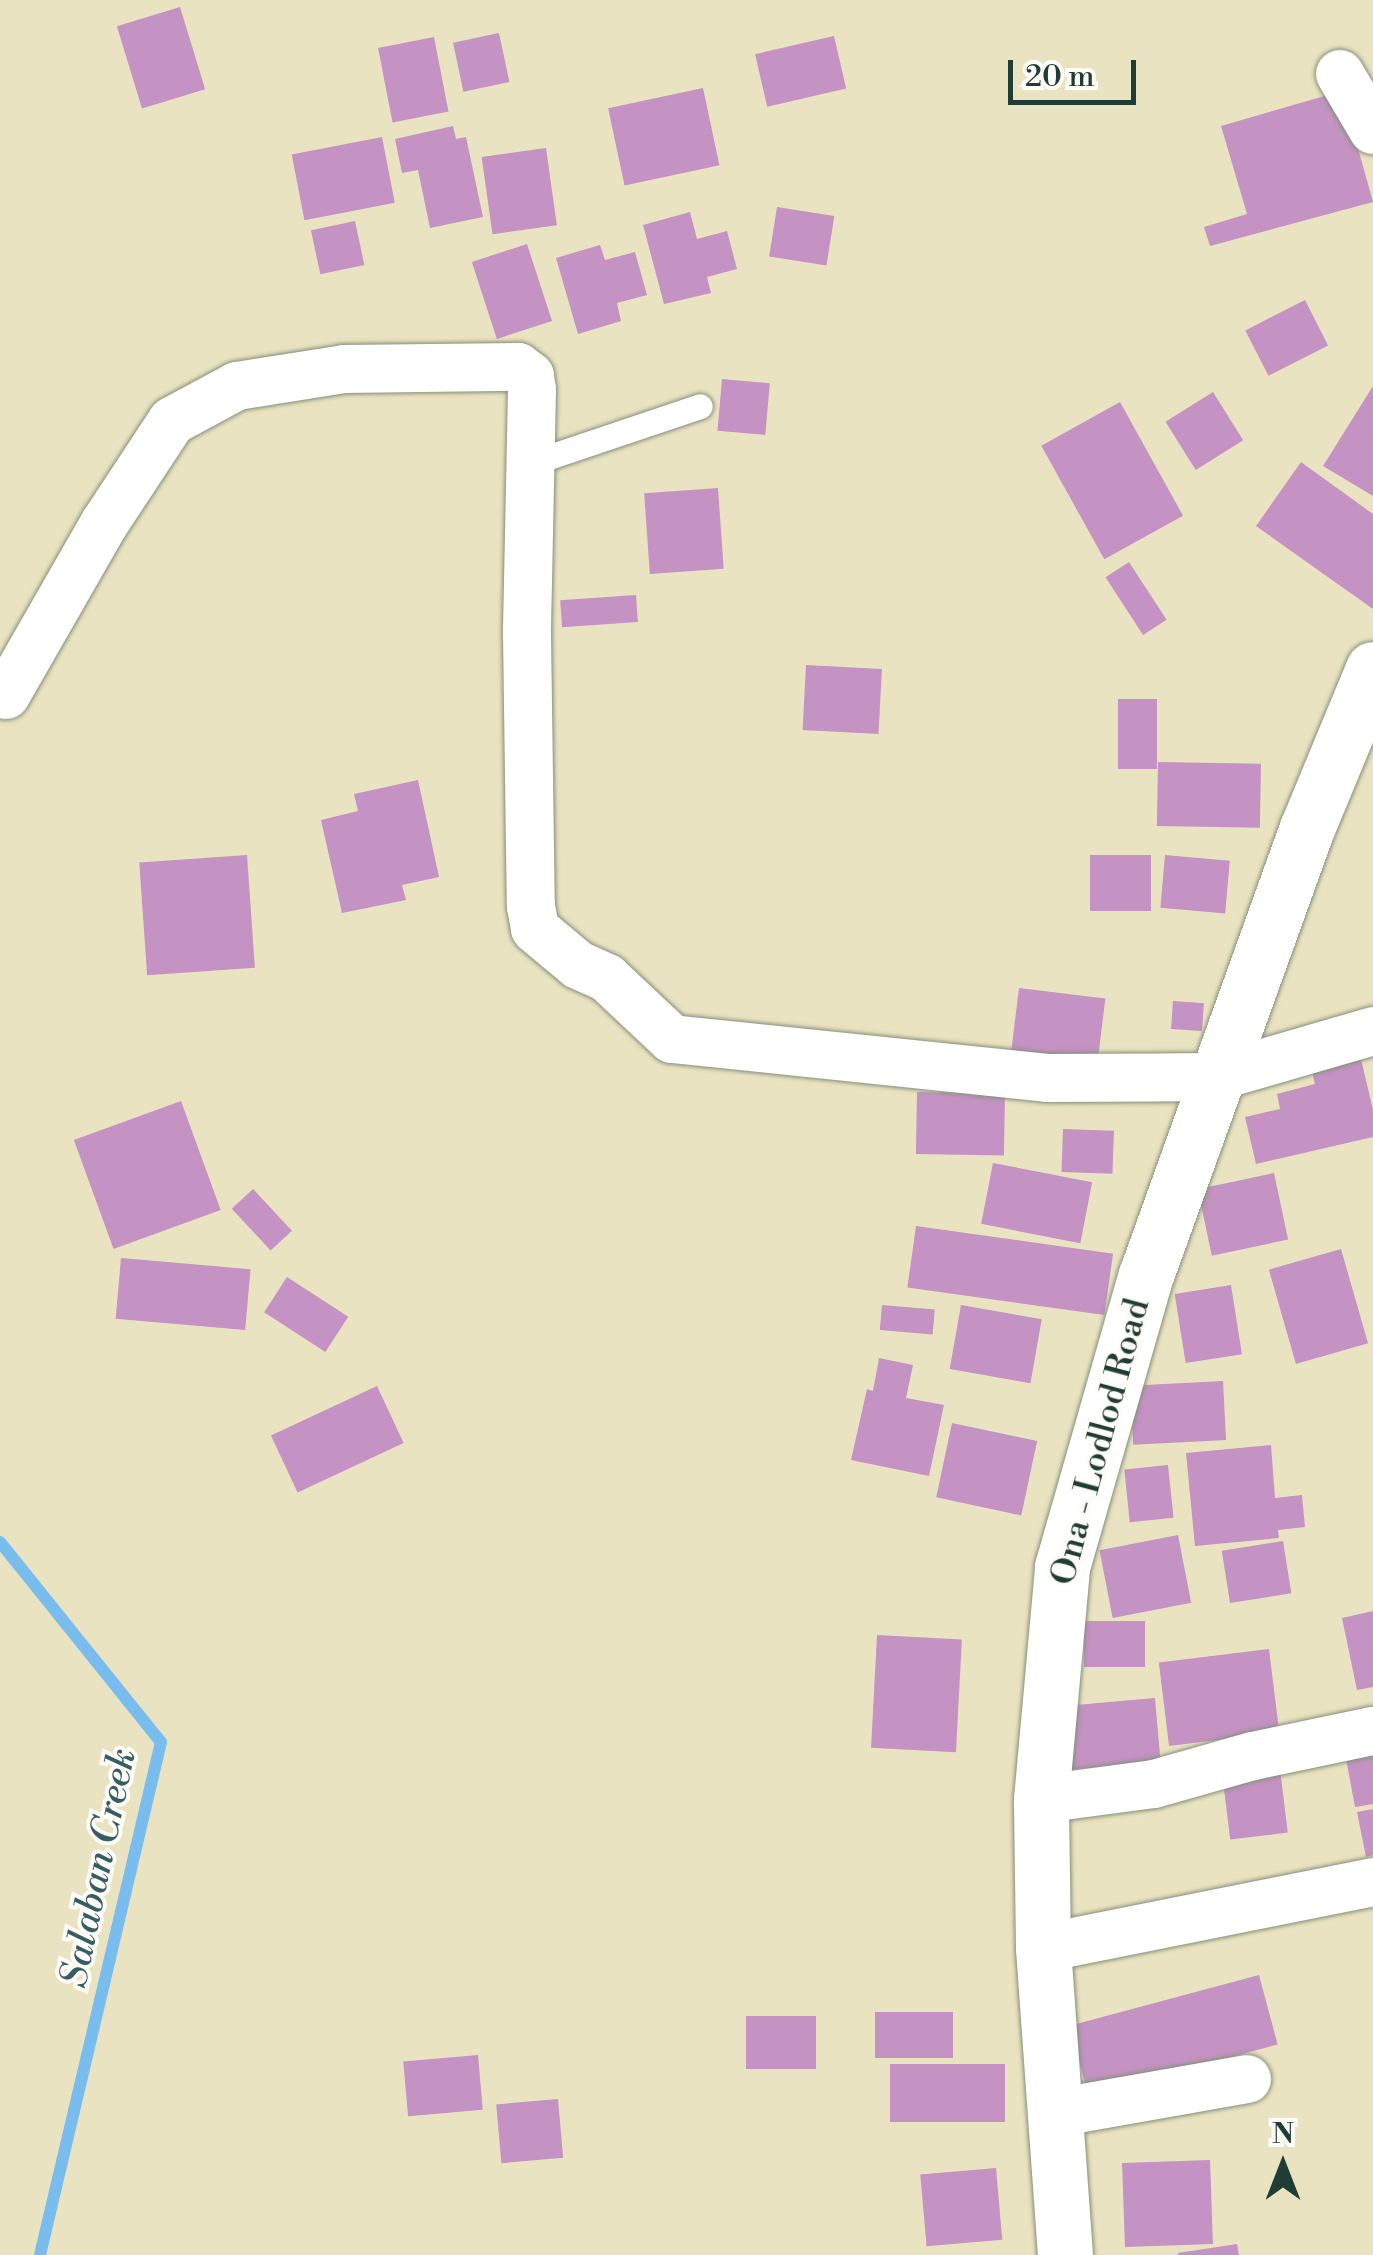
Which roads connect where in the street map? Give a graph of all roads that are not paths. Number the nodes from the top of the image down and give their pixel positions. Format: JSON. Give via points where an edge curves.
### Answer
{"nodes":[{"id":1,"x":1340,"y":74,"type":"dead end"},
{"id":2,"x":1373,"y":130,"type":"edge"},
{"id":3,"x":700,"y":406,"type":"dead end"},
{"id":4,"x":530,"y":463,"type":"junction"},
{"id":5,"x":1373,"y":669,"type":"edge"},
{"id":6,"x":6,"y":695,"type":"dead end"},
{"id":7,"x":1373,"y":1031,"type":"edge"},
{"id":8,"x":1215,"y":1078,"type":"junction"},
{"id":9,"x":1373,"y":1731,"type":"edge"},
{"id":10,"x":1041,"y":1799,"type":"junction"},
{"id":11,"x":1373,"y":1882,"type":"edge"},
{"id":12,"x":1043,"y":1948,"type":"junction"},
{"id":13,"x":1247,"y":2079,"type":"dead end"},
{"id":14,"x":1055,"y":2112,"type":"junction"},
{"id":15,"x":1065,"y":2255,"type":"edge"}],
"edges":[{"from":1,"to":2,"type":"street"},
{"from":3,"to":4,"type":"lane"},
{"from":4,"to":6,"type":"street","via":[[532,390],[530,376],[518,367],[344,369],[237,386],[172,421]]},
{"from":4,"to":8,"type":"street","via":[[530,906],[538,934],[607,978],[672,1039],[1048,1078]]},
{"from":5,"to":8,"type":"main road","name":"Ona - Lodlod Road"},
{"from":7,"to":8,"type":"street"},
{"from":8,"to":10,"type":"main road","name":"Ona - Lodlod Road","via":[[1146,1274],[1062,1568]]},
{"from":9,"to":10,"type":"street","via":[[1154,1784]]},
{"from":10,"to":12,"type":"main road","name":"Ona - Lodlod Road"},
{"from":11,"to":12,"type":"street"},
{"from":12,"to":14,"type":"main road","name":"Ona - Lodlod Road"},
{"from":13,"to":14,"type":"street"},
{"from":14,"to":15,"type":"main road","name":"Ona - Lodlod Road"}]}
